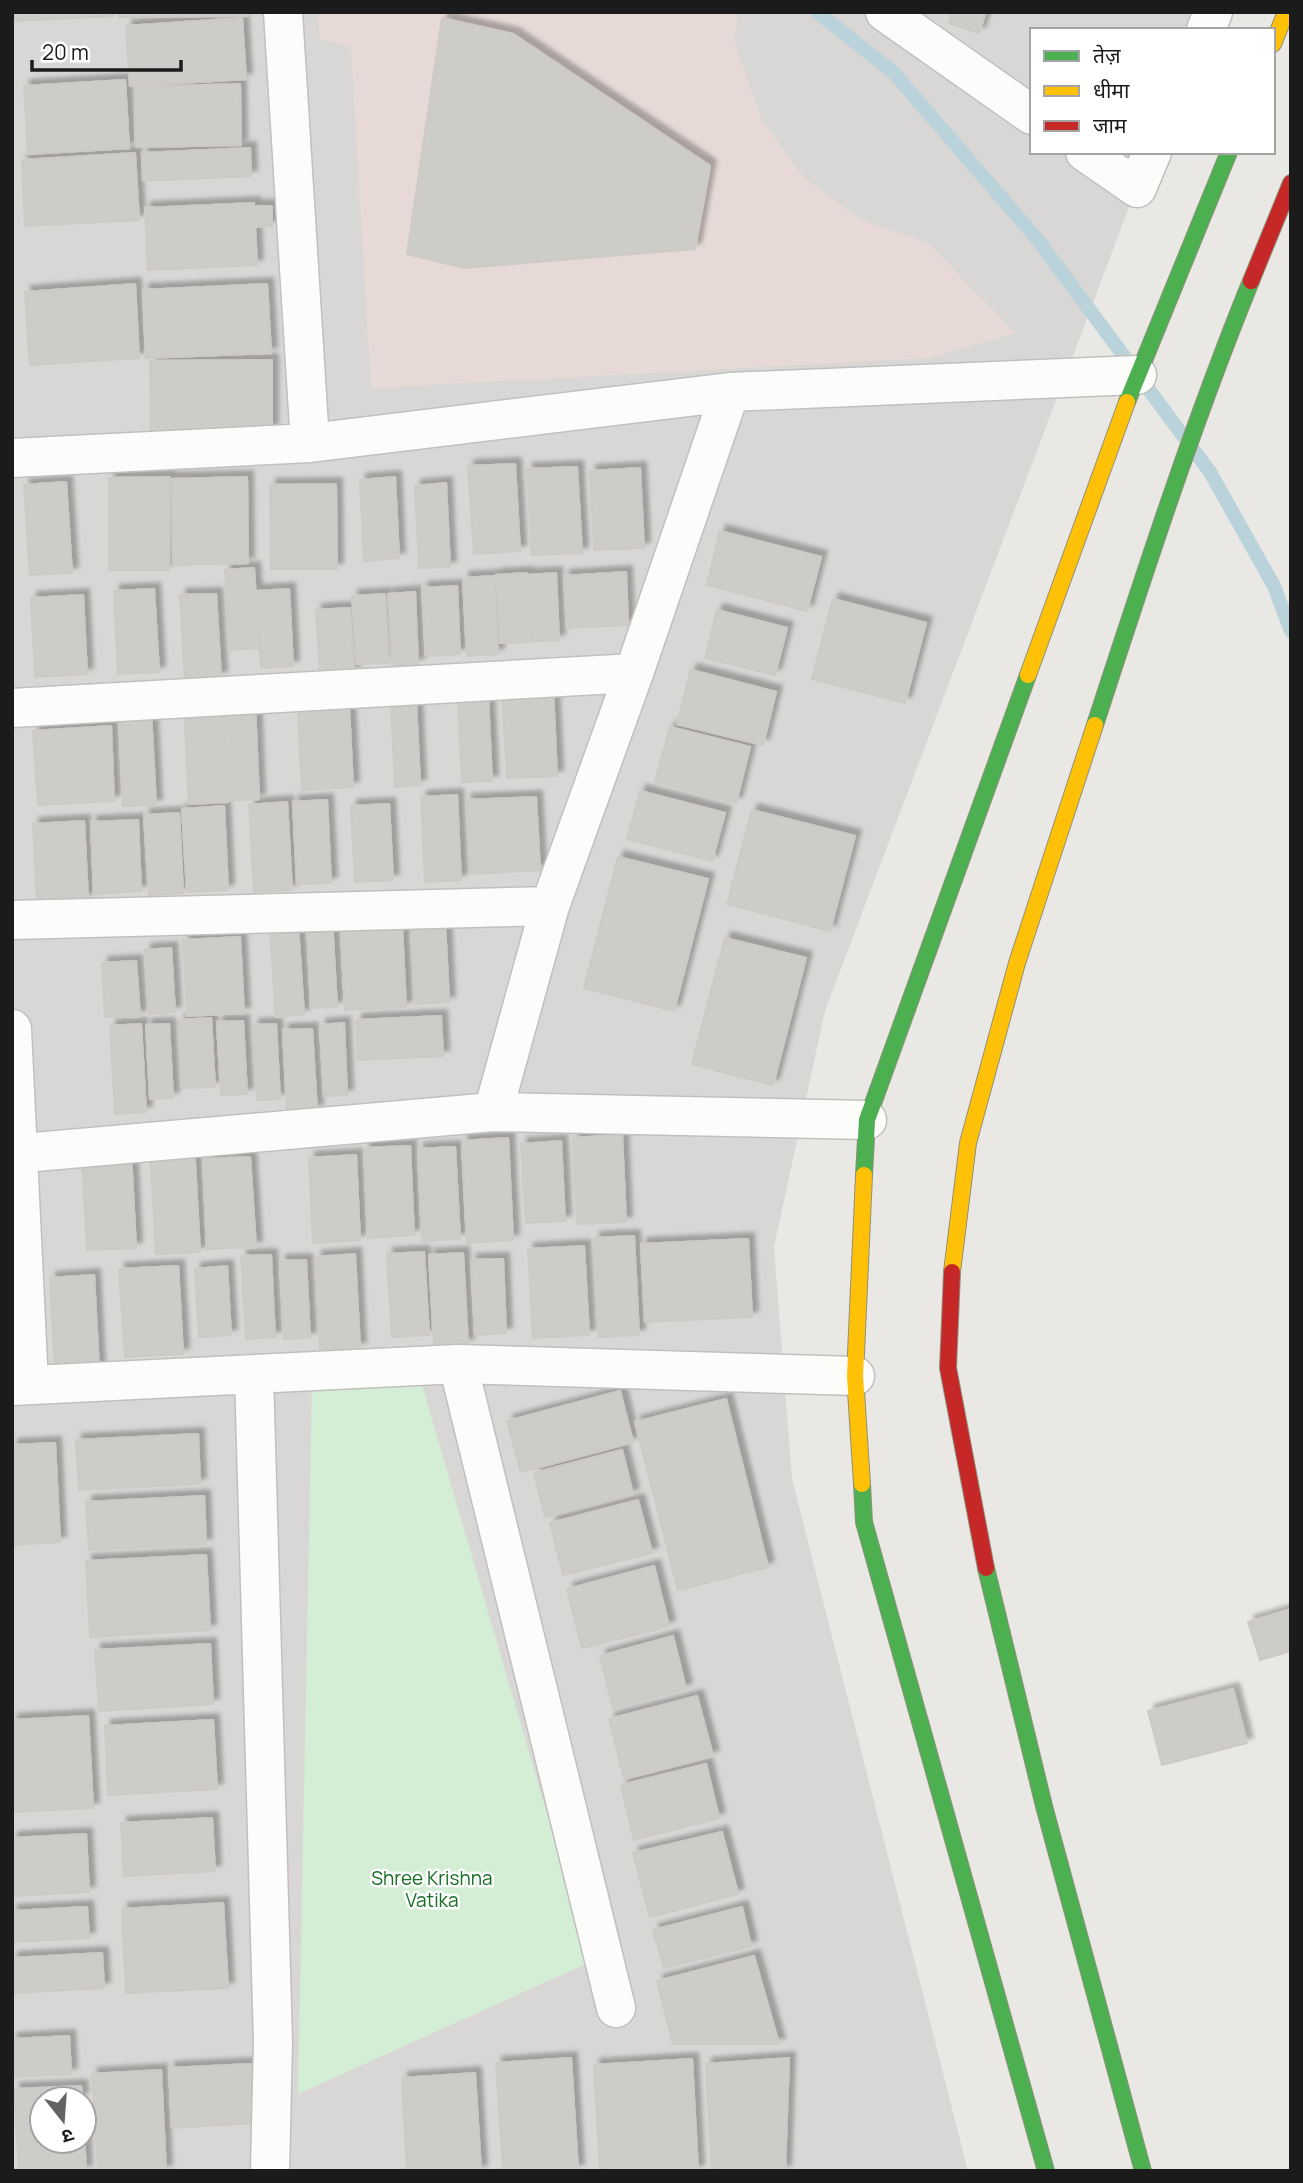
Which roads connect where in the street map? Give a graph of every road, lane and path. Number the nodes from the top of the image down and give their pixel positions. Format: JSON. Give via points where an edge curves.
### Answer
{"nodes":[{"id":1,"x":284,"y":12,"type":"edge"},
{"id":2,"x":885,"y":12,"type":"edge"},
{"id":3,"x":1286,"y":12,"type":"edge"},
{"id":4,"x":1275,"y":39,"type":"edge"},
{"id":5,"x":1030,"y":114,"type":"edge"},
{"id":6,"x":1088,"y":154,"type":"edge"},
{"id":7,"x":1151,"y":154,"type":"edge"},
{"id":8,"x":1228,"y":154,"type":"edge"},
{"id":9,"x":1291,"y":183,"type":"edge"},
{"id":10,"x":1137,"y":375,"type":"junction"},
{"id":11,"x":730,"y":392,"type":"junction"},
{"id":12,"x":310,"y":443,"type":"junction"},
{"id":13,"x":12,"y":458,"type":"edge"},
{"id":14,"x":634,"y":673,"type":"junction"},
{"id":15,"x":12,"y":708,"type":"edge"},
{"id":16,"x":550,"y":905,"type":"junction"},
{"id":17,"x":12,"y":920,"type":"edge"},
{"id":18,"x":12,"y":1029,"type":"edge"},
{"id":19,"x":493,"y":1112,"type":"junction"},
{"id":20,"x":867,"y":1120,"type":"junction"},
{"id":21,"x":15,"y":1154,"type":"edge"},
{"id":22,"x":458,"y":1364,"type":"junction"},
{"id":23,"x":254,"y":1374,"type":"junction"},
{"id":24,"x":855,"y":1376,"type":"junction"},
{"id":25,"x":20,"y":1386,"type":"edge"},
{"id":26,"x":616,"y":2008,"type":"dead end"},
{"id":27,"x":270,"y":2171,"type":"edge"},
{"id":28,"x":1046,"y":2171,"type":"edge"},
{"id":29,"x":1143,"y":2171,"type":"edge"}],
"edges":[{"from":1,"to":12,"type":"street"},
{"from":2,"to":5,"type":"street"},
{"from":3,"to":4,"type":"main road"},
{"from":6,"to":7,"type":"street","via":[[1137,188]]},
{"from":8,"to":10,"type":"main road"},
{"from":9,"to":29,"type":"main road","via":[[1213,372],[1174,482],[1017,963],[968,1143],[951,1269],[948,1368],[981,1548],[1044,1806]]},
{"from":10,"to":11,"type":"street"},
{"from":10,"to":20,"type":"main road"},
{"from":11,"to":12,"type":"street"},
{"from":11,"to":14,"type":"street"},
{"from":12,"to":13,"type":"street"},
{"from":14,"to":15,"type":"street"},
{"from":14,"to":16,"type":"street"},
{"from":16,"to":17,"type":"street"},
{"from":16,"to":19,"type":"street"},
{"from":18,"to":21,"type":"street"},
{"from":19,"to":20,"type":"street"},
{"from":19,"to":21,"type":"street"},
{"from":20,"to":24,"type":"main road"},
{"from":21,"to":25,"type":"street"},
{"from":22,"to":23,"type":"street"},
{"from":22,"to":24,"type":"street"},
{"from":22,"to":26,"type":"street"},
{"from":23,"to":25,"type":"street"},
{"from":23,"to":27,"type":"street","via":[[273,2042]]},
{"from":24,"to":28,"type":"main road","via":[[864,1522]]}]}
